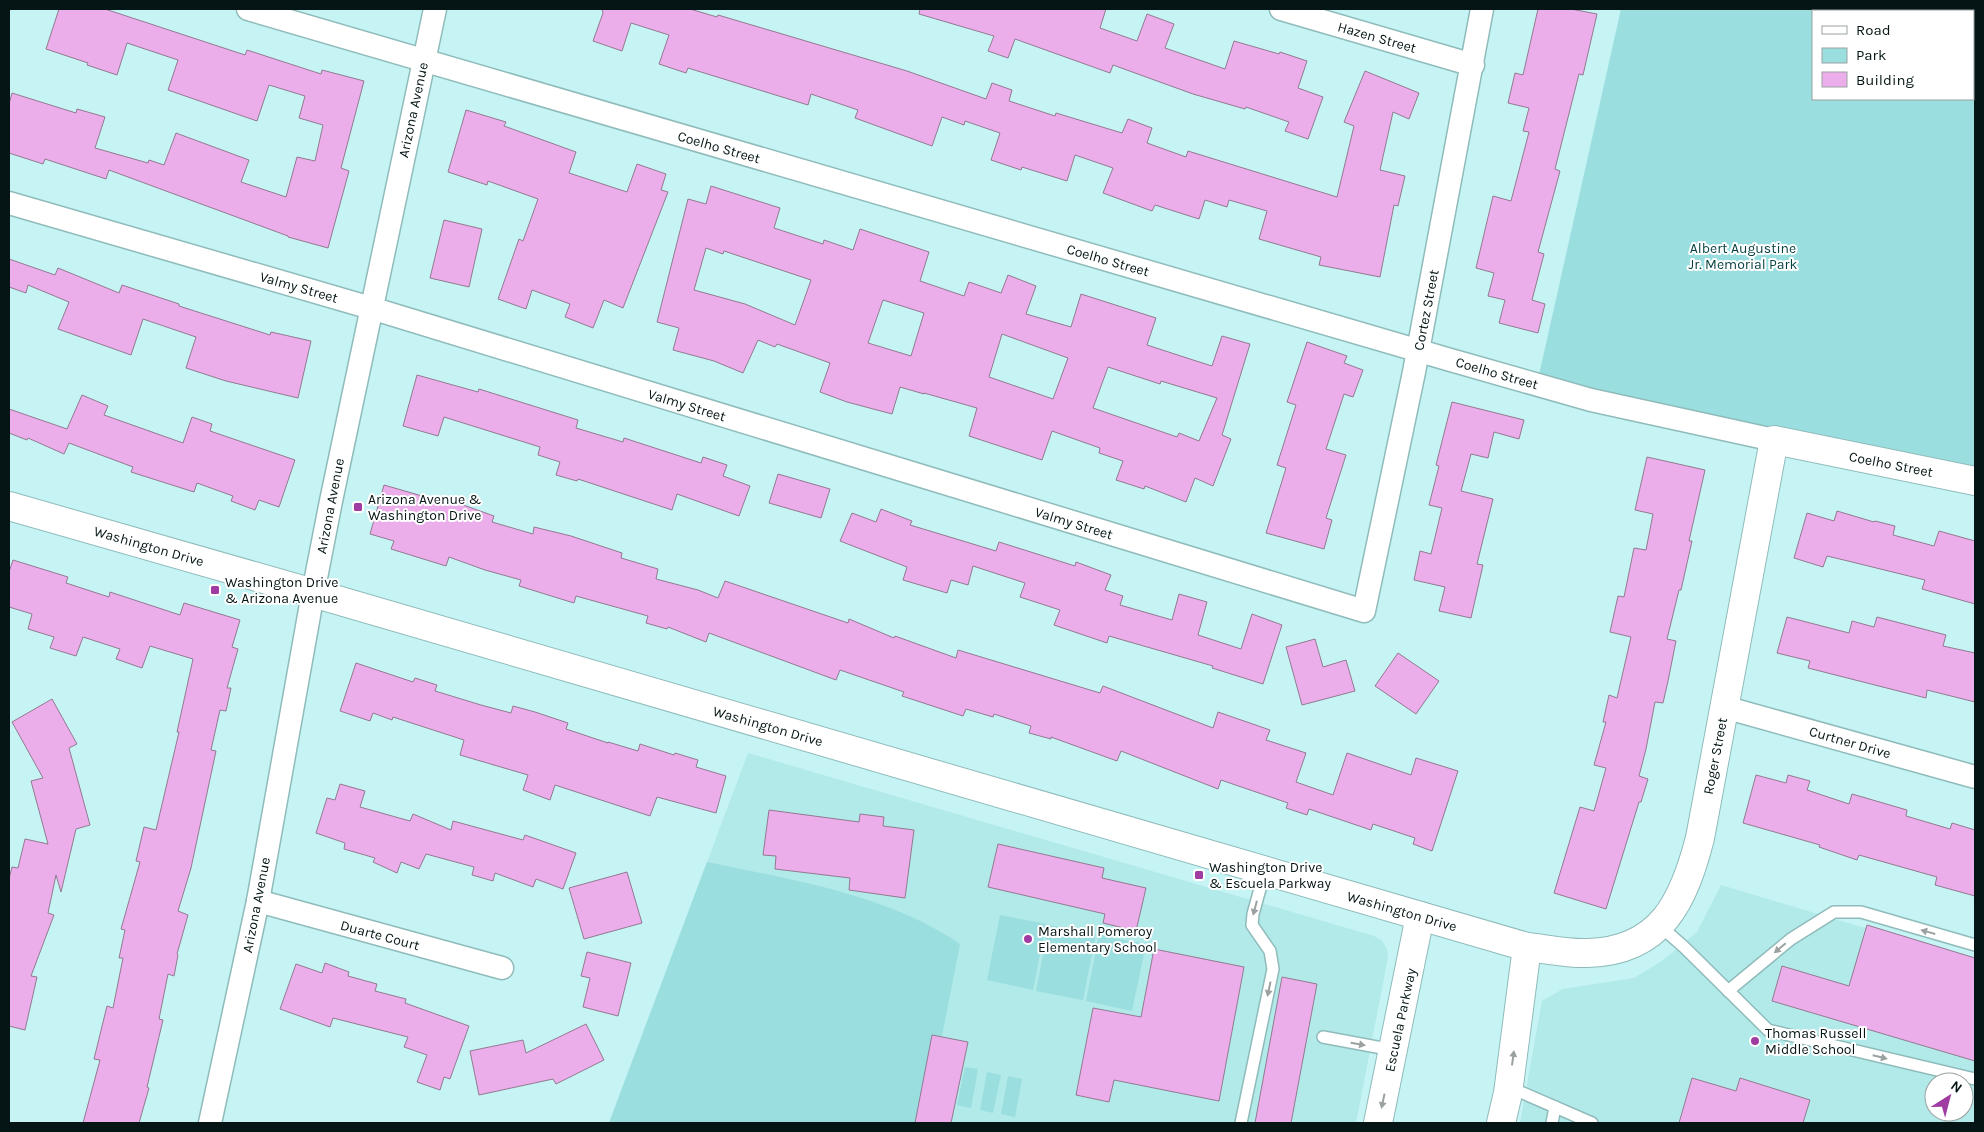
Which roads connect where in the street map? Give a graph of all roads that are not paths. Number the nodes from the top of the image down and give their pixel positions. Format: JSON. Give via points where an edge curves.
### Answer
{"nodes":[{"id":1,"x":248,"y":9,"type":"edge"},
{"id":2,"x":435,"y":9,"type":"edge"},
{"id":3,"x":1282,"y":9,"type":"edge"},
{"id":4,"x":1482,"y":9,"type":"edge"},
{"id":5,"x":424,"y":61,"type":"junction"},
{"id":6,"x":1473,"y":64,"type":"junction"},
{"id":7,"x":9,"y":203,"type":"edge"},
{"id":8,"x":370,"y":308,"type":"junction"},
{"id":9,"x":1418,"y":351,"type":"junction"},
{"id":10,"x":1774,"y":440,"type":"junction"},
{"id":11,"x":1975,"y":481,"type":"edge"},
{"id":12,"x":9,"y":506,"type":"edge"},
{"id":13,"x":313,"y":593,"type":"junction"},
{"id":14,"x":1364,"y":611,"type":"joint"},
{"id":15,"x":1724,"y":707,"type":"junction"},
{"id":16,"x":1975,"y":777,"type":"edge"},
{"id":17,"x":1265,"y":871,"type":"junction"},
{"id":18,"x":258,"y":901,"type":"junction"},
{"id":19,"x":1420,"y":916,"type":"junction"},
{"id":20,"x":1659,"y":925,"type":"junction"},
{"id":21,"x":1975,"y":945,"type":"edge"},
{"id":22,"x":1527,"y":947,"type":"junction"},
{"id":23,"x":502,"y":968,"type":"dead end"},
{"id":24,"x":1728,"y":991,"type":"junction"},
{"id":25,"x":1324,"y":1037,"type":"dead end"},
{"id":26,"x":1393,"y":1050,"type":"junction"},
{"id":27,"x":1975,"y":1079,"type":"edge"},
{"id":28,"x":1509,"y":1087,"type":"junction"},
{"id":29,"x":1555,"y":1107,"type":"junction"},
{"id":30,"x":210,"y":1123,"type":"edge"},
{"id":31,"x":1241,"y":1123,"type":"edge"},
{"id":32,"x":1378,"y":1123,"type":"edge"},
{"id":33,"x":1501,"y":1123,"type":"edge"},
{"id":34,"x":1552,"y":1123,"type":"edge"},
{"id":35,"x":1592,"y":1123,"type":"edge"}],
"edges":[{"from":1,"to":5,"type":"street","name":"Coelho Street"},
{"from":2,"to":5,"type":"street","name":"Arizona Avenue"},
{"from":3,"to":6,"type":"street","name":"Hazen Street"},
{"from":4,"to":6,"type":"street","name":"Cortez Street"},
{"from":5,"to":8,"type":"street","name":"Arizona Avenue"},
{"from":5,"to":9,"type":"street","name":"Coelho Street"},
{"from":6,"to":9,"type":"street","name":"Cortez Street"},
{"from":7,"to":8,"type":"street","name":"Valmy Street"},
{"from":8,"to":13,"type":"street","name":"Arizona Avenue"},
{"from":8,"to":14,"type":"street","name":"Valmy Street"},
{"from":9,"to":10,"type":"street","name":"Coelho Street","via":[[1592,400]]},
{"from":9,"to":14,"type":"street","name":"Cortez Street"},
{"from":10,"to":11,"type":"street","name":"Coelho Street"},
{"from":10,"to":15,"type":"street","name":"Roger Street"},
{"from":12,"to":13,"type":"street","name":"Washington Drive"},
{"from":13,"to":17,"type":"street","name":"Washington Drive"},
{"from":13,"to":18,"type":"street","name":"Arizona Avenue"},
{"from":15,"to":16,"type":"street","name":"Curtner Drive"},
{"from":15,"to":20,"type":"street","name":"Roger Street","via":[[1693,865],[1678,902]]},
{"from":17,"to":19,"type":"street","name":"Washington Drive"},
{"from":17,"to":31,"type":"lane","one_way":true,"via":[[1252,925],[1270,951],[1273,969]]},
{"from":18,"to":23,"type":"street","name":"Duarte Court"},
{"from":18,"to":30,"type":"street","name":"Arizona Avenue"},
{"from":19,"to":22,"type":"street","name":"Washington Drive"},
{"from":19,"to":26,"type":"street","name":"Escuela Parkway"},
{"from":20,"to":22,"type":"street","name":"Roger Street","via":[[1633,944],[1614,950],[1587,953]]},
{"from":20,"to":24,"type":"lane"},
{"from":21,"to":24,"type":"lane","one_way":true,"via":[[1861,912],[1834,912],[1791,939]]},
{"from":28,"to":22,"type":"street","one_way":true},
{"from":24,"to":27,"type":"lane","one_way":true,"via":[[1768,1030]]},
{"from":25,"to":26,"type":"lane","one_way":true},
{"from":26,"to":32,"type":"street","name":"Escuela Parkway","one_way":true},
{"from":28,"to":29,"type":"lane"},
{"from":28,"to":33,"type":"street"},
{"from":29,"to":34,"type":"lane"},
{"from":29,"to":35,"type":"lane"}]}
